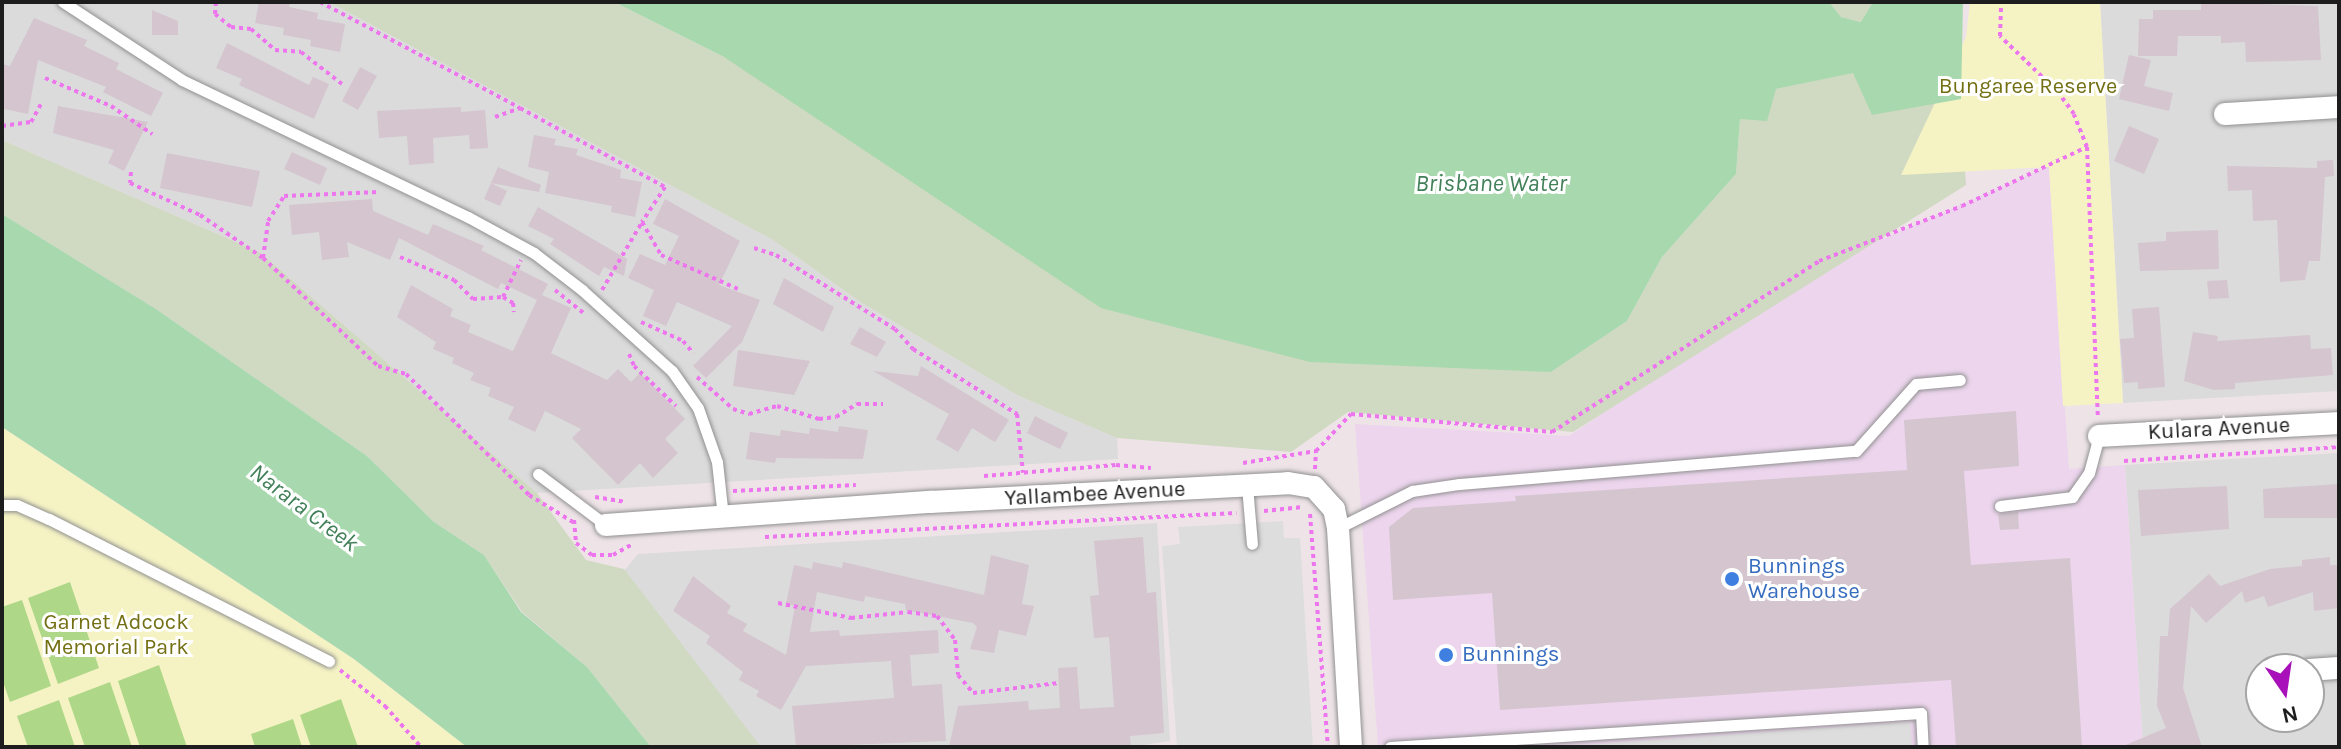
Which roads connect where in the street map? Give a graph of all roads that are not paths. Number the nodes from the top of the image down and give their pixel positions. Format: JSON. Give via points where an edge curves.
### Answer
{"nodes":[{"id":1,"x":63,"y":2,"type":"edge"},
{"id":2,"x":2339,"y":107,"type":"edge"},
{"id":3,"x":2225,"y":114,"type":"dead end"},
{"id":4,"x":1960,"y":380,"type":"dead end"},
{"id":5,"x":2339,"y":423,"type":"edge"},
{"id":6,"x":2099,"y":436,"type":"joint"},
{"id":7,"x":538,"y":474,"type":"dead end"},
{"id":8,"x":1247,"y":486,"type":"junction"},
{"id":9,"x":2,"y":505,"type":"edge"},
{"id":10,"x":2000,"y":506,"type":"dead end"},
{"id":11,"x":723,"y":518,"type":"junction"},
{"id":12,"x":606,"y":525,"type":"joint"},
{"id":13,"x":1338,"y":528,"type":"junction"},
{"id":14,"x":1252,"y":544,"type":"dead end"},
{"id":15,"x":329,"y":661,"type":"road end"},
{"id":16,"x":1351,"y":747,"type":"edge"},
{"id":17,"x":1390,"y":747,"type":"edge"},
{"id":18,"x":1923,"y":747,"type":"edge"}],
"edges":[{"from":1,"to":11,"type":"lane","via":[[182,80],[524,254],[582,290],[672,371],[698,408],[717,462]]},
{"from":2,"to":3,"type":"street"},
{"from":4,"to":13,"type":"lane","via":[[1916,384],[1856,451],[1459,484],[1412,491]]},
{"from":5,"to":6,"type":"street","name":"Kulara Avenue"},
{"from":6,"to":10,"type":"lane","via":[[2089,473],[2072,497]]},
{"from":7,"to":12,"type":"lane"},
{"from":8,"to":11,"type":"street","name":"Yallambee Avenue"},
{"from":8,"to":13,"type":"street","name":"Yallambee Avenue","via":[[1314,487],[1334,509]]},
{"from":8,"to":14,"type":"lane"},
{"from":9,"to":15,"type":"lane","via":[[17,505],[49,519]]},
{"from":11,"to":12,"type":"street","name":"Yallambee Avenue"},
{"from":13,"to":16,"type":"street"},
{"from":17,"to":18,"type":"lane","via":[[1921,713]]}]}
